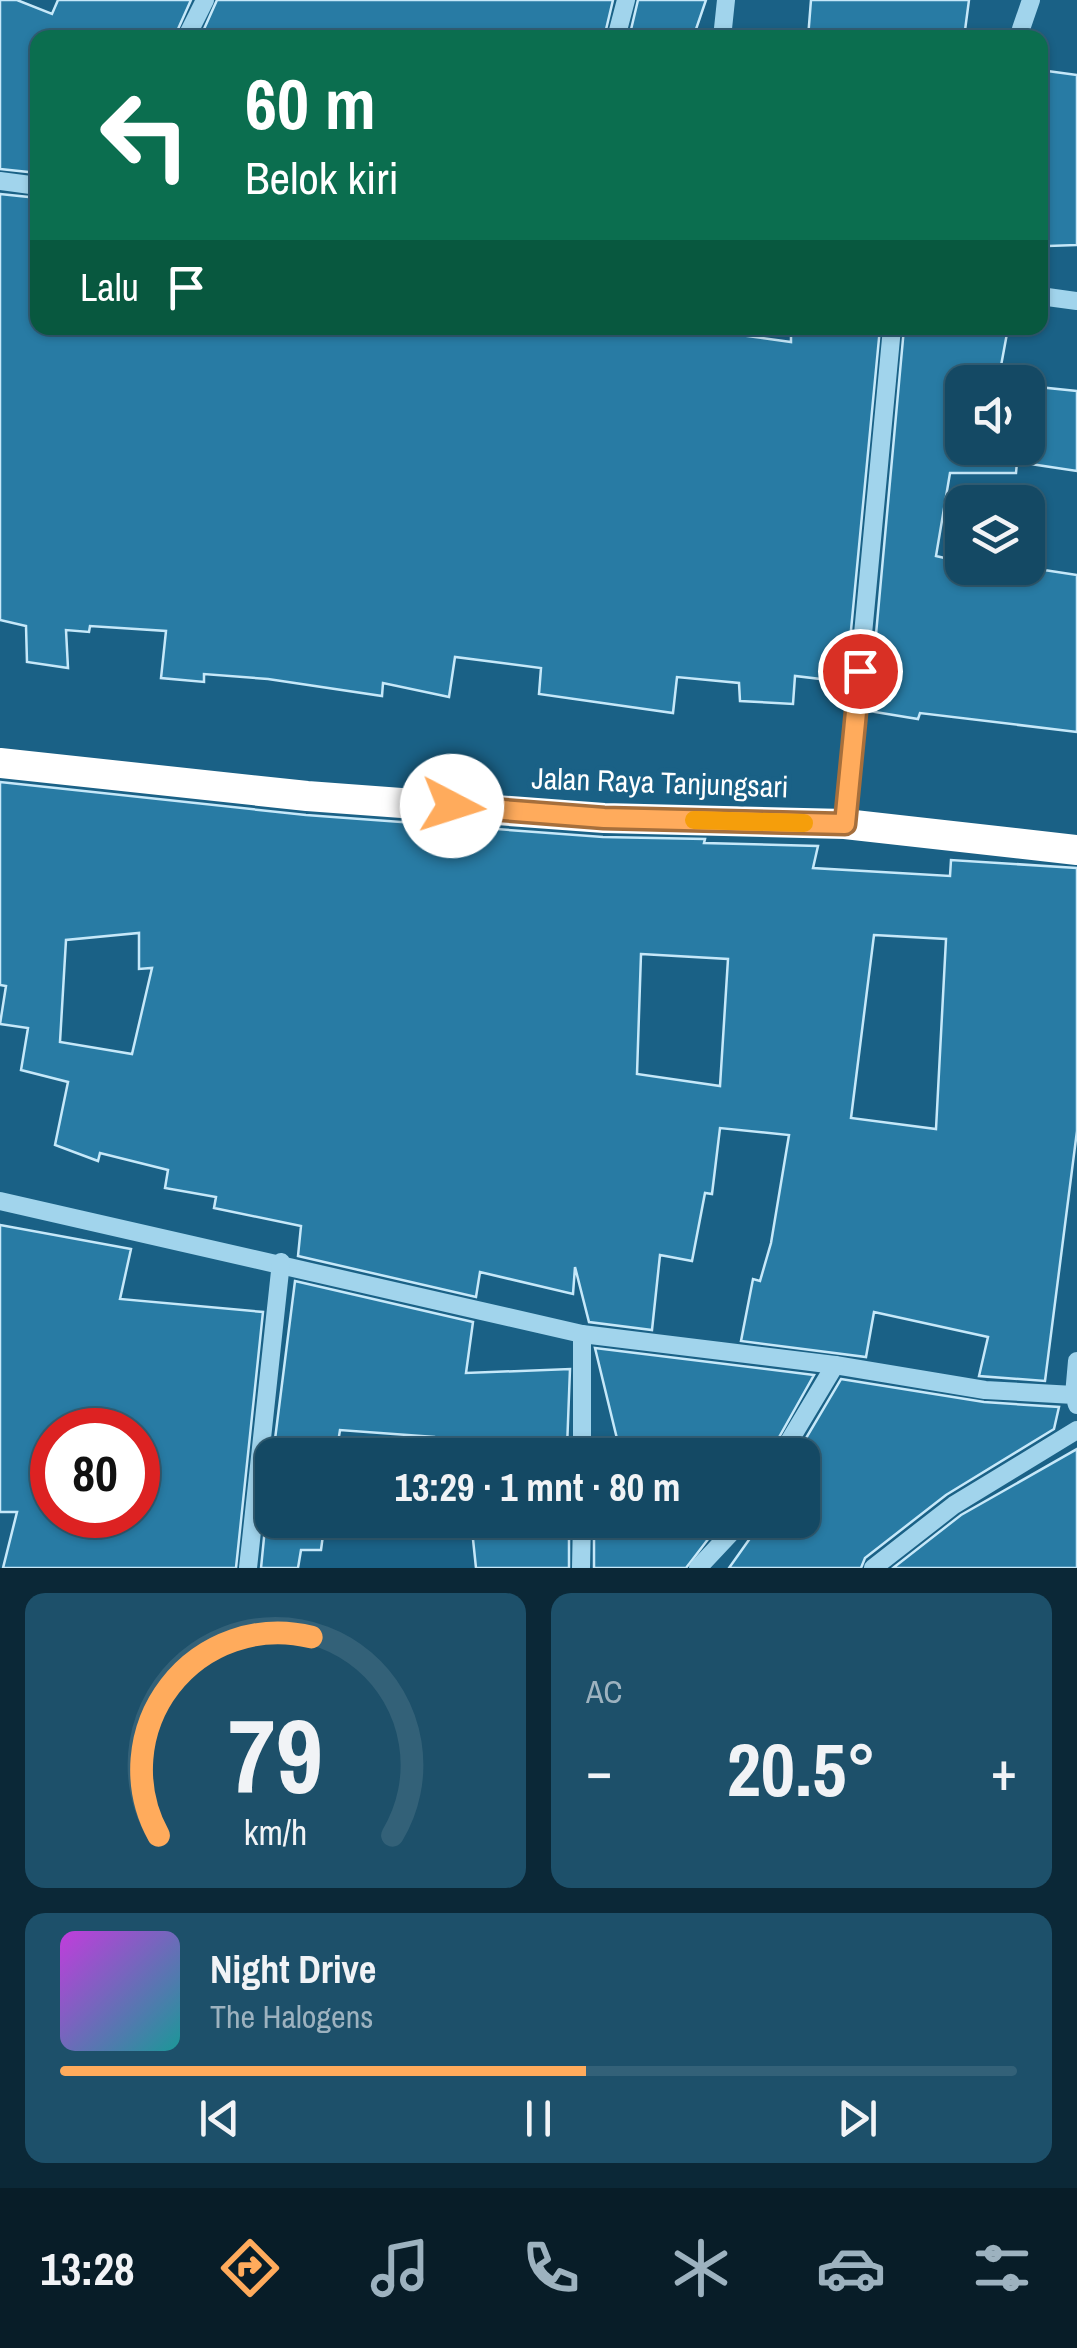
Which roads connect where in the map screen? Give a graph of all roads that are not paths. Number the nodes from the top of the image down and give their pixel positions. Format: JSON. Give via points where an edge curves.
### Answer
{"nodes":[{"id":1,"x":205,"y":0,"type":"edge"},
{"id":2,"x":626,"y":0,"type":"edge"},
{"id":3,"x":726,"y":0,"type":"edge"},
{"id":4,"x":1031,"y":0,"type":"edge"},
{"id":5,"x":1021,"y":29,"type":"dead end"},
{"id":6,"x":190,"y":30,"type":"edge"},
{"id":7,"x":618,"y":30,"type":"edge"},
{"id":8,"x":723,"y":30,"type":"edge"},
{"id":9,"x":0,"y":182,"type":"edge"},
{"id":10,"x":30,"y":185,"type":"edge"},
{"id":11,"x":1048,"y":297,"type":"edge"},
{"id":12,"x":1077,"y":301,"type":"edge"},
{"id":13,"x":891,"y":335,"type":"edge"},
{"id":14,"x":0,"y":763,"type":"edge"},
{"id":15,"x":845,"y":824,"type":"junction"},
{"id":16,"x":1077,"y":850,"type":"edge"},
{"id":17,"x":0,"y":1202,"type":"edge"},
{"id":18,"x":281,"y":1262,"type":"junction"},
{"id":19,"x":582,"y":1334,"type":"junction"},
{"id":20,"x":1077,"y":1361,"type":"edge"},
{"id":21,"x":835,"y":1364,"type":"junction"},
{"id":22,"x":1076,"y":1400,"type":"edge"},
{"id":23,"x":1077,"y":1430,"type":"edge"},
{"id":24,"x":582,"y":1438,"type":"edge"},
{"id":25,"x":792,"y":1438,"type":"edge"},
{"id":26,"x":582,"y":1538,"type":"edge"},
{"id":27,"x":726,"y":1538,"type":"edge"},
{"id":28,"x":248,"y":1568,"type":"edge"},
{"id":29,"x":582,"y":1568,"type":"edge"},
{"id":30,"x":698,"y":1568,"type":"edge"},
{"id":31,"x":873,"y":1568,"type":"edge"}],
"edges":[{"from":1,"to":6,"type":"street"},
{"from":2,"to":7,"type":"street"},
{"from":3,"to":8,"type":"street"},
{"from":4,"to":5,"type":"street"},
{"from":9,"to":10,"type":"street"},
{"from":11,"to":12,"type":"street"},
{"from":13,"to":15,"type":"street"},
{"from":14,"to":15,"type":"highway","name":"Jalan Raya Tanjungsari","via":[[306,796],[604,818]]},
{"from":15,"to":16,"type":"highway","name":"Jalan Raya Tanjungsari"},
{"from":17,"to":18,"type":"street"},
{"from":18,"to":19,"type":"street"},
{"from":18,"to":28,"type":"street"},
{"from":19,"to":21,"type":"street"},
{"from":19,"to":24,"type":"street"},
{"from":20,"to":22,"type":"street"},
{"from":21,"to":22,"type":"street"},
{"from":21,"to":25,"type":"street"},
{"from":23,"to":31,"type":"street","via":[[954,1504]]},
{"from":26,"to":29,"type":"street"},
{"from":27,"to":30,"type":"street"}]}
